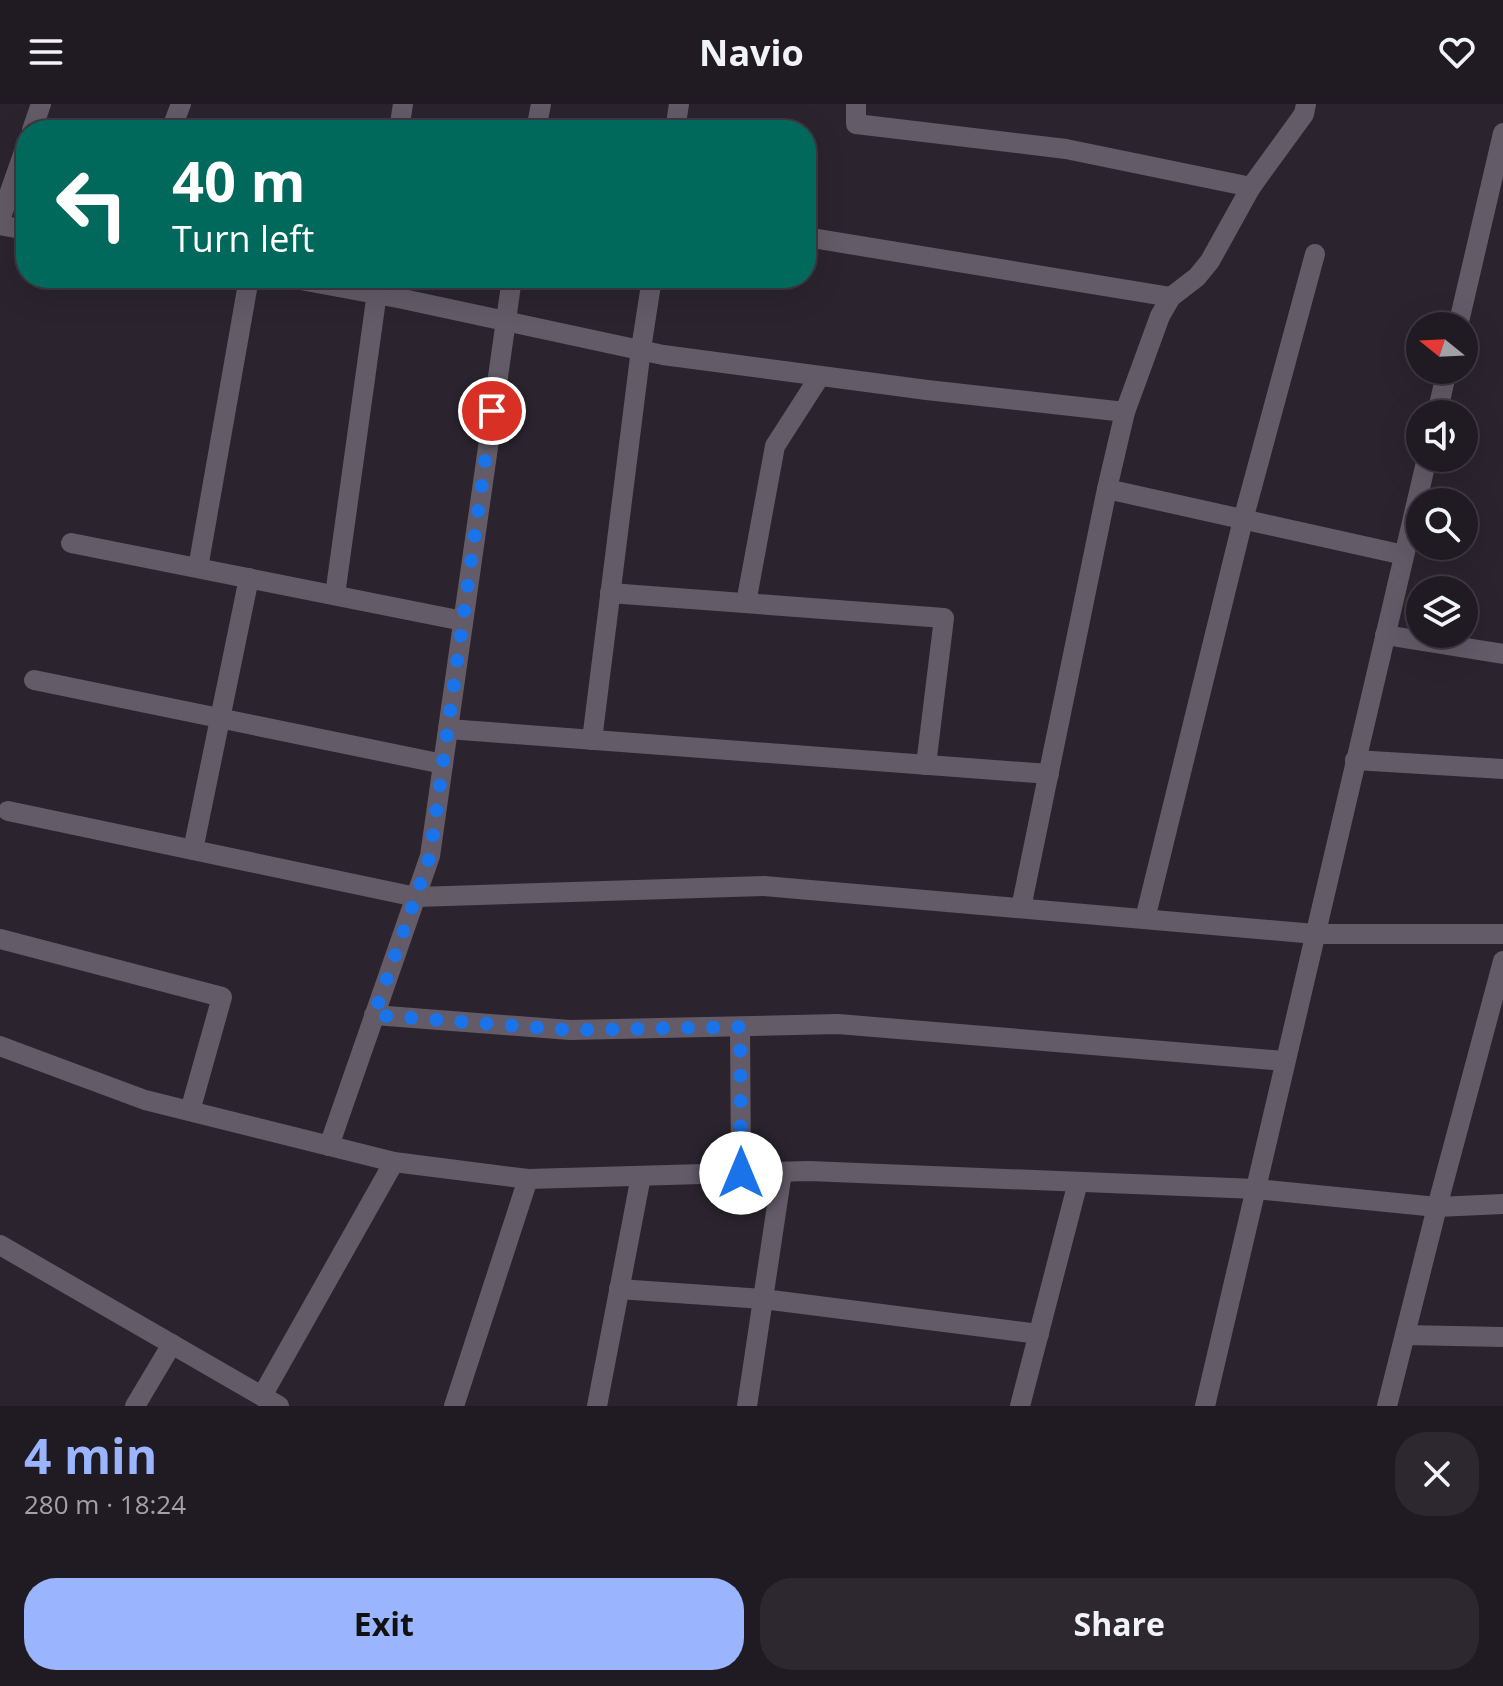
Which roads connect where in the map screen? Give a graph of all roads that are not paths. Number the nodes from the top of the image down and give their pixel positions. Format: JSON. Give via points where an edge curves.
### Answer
{"nodes":[{"id":1,"x":856,"y":104,"type":"edge"},
{"id":2,"x":1306,"y":104,"type":"edge"},
{"id":3,"x":1503,"y":133,"type":"edge"},
{"id":4,"x":16,"y":175,"type":"edge"},
{"id":5,"x":1251,"y":187,"type":"junction"},
{"id":6,"x":1495,"y":202,"type":"edge"},
{"id":7,"x":0,"y":222,"type":"edge"},
{"id":8,"x":816,"y":239,"type":"edge"},
{"id":9,"x":1315,"y":254,"type":"dead end"},
{"id":10,"x":247,"y":288,"type":"edge"},
{"id":11,"x":378,"y":288,"type":"edge"},
{"id":12,"x":385,"y":288,"type":"edge"},
{"id":13,"x":510,"y":288,"type":"edge"},
{"id":14,"x":650,"y":288,"type":"edge"},
{"id":15,"x":1171,"y":297,"type":"junction"},
{"id":16,"x":1462,"y":312,"type":"edge"},
{"id":17,"x":505,"y":321,"type":"junction"},
{"id":18,"x":641,"y":349,"type":"junction"},
{"id":19,"x":820,"y":376,"type":"junction"},
{"id":20,"x":1125,"y":412,"type":"junction"},
{"id":21,"x":1424,"y":472,"type":"edge"},
{"id":22,"x":1107,"y":489,"type":"junction"},
{"id":23,"x":1243,"y":520,"type":"junction"},
{"id":24,"x":71,"y":543,"type":"dead end"},
{"id":25,"x":1404,"y":555,"type":"junction"},
{"id":26,"x":198,"y":568,"type":"junction"},
{"id":27,"x":249,"y":578,"type":"junction"},
{"id":28,"x":610,"y":593,"type":"junction"},
{"id":29,"x":335,"y":595,"type":"junction"},
{"id":30,"x":746,"y":603,"type":"junction"},
{"id":31,"x":463,"y":621,"type":"junction"},
{"id":32,"x":1385,"y":635,"type":"junction"},
{"id":33,"x":1503,"y":654,"type":"edge"},
{"id":34,"x":34,"y":680,"type":"dead end"},
{"id":35,"x":220,"y":718,"type":"junction"},
{"id":36,"x":448,"y":729,"type":"junction"},
{"id":37,"x":592,"y":740,"type":"junction"},
{"id":38,"x":1355,"y":760,"type":"junction"},
{"id":39,"x":443,"y":764,"type":"junction"},
{"id":40,"x":926,"y":765,"type":"junction"},
{"id":41,"x":1503,"y":769,"type":"edge"},
{"id":42,"x":1049,"y":774,"type":"junction"},
{"id":43,"x":8,"y":811,"type":"dead end"},
{"id":44,"x":193,"y":850,"type":"junction"},
{"id":45,"x":416,"y":897,"type":"junction"},
{"id":46,"x":1021,"y":908,"type":"junction"},
{"id":47,"x":1145,"y":919,"type":"junction"},
{"id":48,"x":1315,"y":934,"type":"junction"},
{"id":49,"x":1503,"y":934,"type":"edge"},
{"id":50,"x":0,"y":939,"type":"edge"},
{"id":51,"x":1503,"y":961,"type":"edge"},
{"id":52,"x":374,"y":1015,"type":"junction"},
{"id":53,"x":740,"y":1027,"type":"junction"},
{"id":54,"x":0,"y":1046,"type":"edge"},
{"id":55,"x":1285,"y":1061,"type":"junction"},
{"id":56,"x":190,"y":1111,"type":"junction"},
{"id":57,"x":329,"y":1146,"type":"junction"},
{"id":58,"x":394,"y":1162,"type":"junction"},
{"id":59,"x":782,"y":1172,"type":"junction"},
{"id":60,"x":741,"y":1173,"type":"junction"},
{"id":61,"x":641,"y":1176,"type":"junction"},
{"id":62,"x":528,"y":1179,"type":"junction"},
{"id":63,"x":1078,"y":1182,"type":"junction"},
{"id":64,"x":1256,"y":1189,"type":"junction"},
{"id":65,"x":1503,"y":1204,"type":"edge"},
{"id":66,"x":1437,"y":1207,"type":"junction"},
{"id":67,"x":0,"y":1245,"type":"edge"},
{"id":68,"x":619,"y":1289,"type":"junction"},
{"id":69,"x":763,"y":1299,"type":"junction"},
{"id":70,"x":1039,"y":1334,"type":"junction"},
{"id":71,"x":1405,"y":1335,"type":"junction"},
{"id":72,"x":1503,"y":1337,"type":"edge"},
{"id":73,"x":172,"y":1344,"type":"junction"},
{"id":74,"x":270,"y":1401,"type":"edge"},
{"id":75,"x":135,"y":1406,"type":"edge"},
{"id":76,"x":454,"y":1406,"type":"edge"},
{"id":77,"x":597,"y":1406,"type":"edge"},
{"id":78,"x":747,"y":1406,"type":"edge"},
{"id":79,"x":1020,"y":1406,"type":"edge"},
{"id":80,"x":1205,"y":1406,"type":"edge"},
{"id":81,"x":1387,"y":1406,"type":"edge"}],
"edges":[{"from":1,"to":5,"type":"street","via":[[856,124],[1066,149]]},
{"from":2,"to":5,"type":"street"},
{"from":3,"to":6,"type":"street"},
{"from":4,"to":7,"type":"street"},
{"from":5,"to":15,"type":"street","via":[[1210,261]]},
{"from":6,"to":16,"type":"street"},
{"from":8,"to":15,"type":"street"},
{"from":9,"to":23,"type":"street"},
{"from":10,"to":26,"type":"street"},
{"from":11,"to":29,"type":"street"},
{"from":12,"to":17,"type":"street"},
{"from":13,"to":17,"type":"street"},
{"from":14,"to":18,"type":"street"},
{"from":15,"to":20,"type":"street"},
{"from":17,"to":18,"type":"street"},
{"from":17,"to":31,"type":"street"},
{"from":18,"to":19,"type":"street"},
{"from":18,"to":28,"type":"street"},
{"from":19,"to":20,"type":"street"},
{"from":19,"to":30,"type":"street","via":[[775,446]]},
{"from":20,"to":22,"type":"street"},
{"from":21,"to":25,"type":"street"},
{"from":22,"to":23,"type":"street"},
{"from":22,"to":42,"type":"street"},
{"from":23,"to":25,"type":"street"},
{"from":23,"to":47,"type":"street"},
{"from":24,"to":26,"type":"street"},
{"from":25,"to":32,"type":"street"},
{"from":26,"to":27,"type":"street"},
{"from":27,"to":29,"type":"street"},
{"from":27,"to":35,"type":"street"},
{"from":28,"to":30,"type":"street"},
{"from":28,"to":37,"type":"street"},
{"from":29,"to":31,"type":"street"},
{"from":30,"to":40,"type":"street","via":[[944,618]]},
{"from":31,"to":36,"type":"street"},
{"from":32,"to":33,"type":"street"},
{"from":32,"to":38,"type":"street"},
{"from":34,"to":35,"type":"street"},
{"from":35,"to":39,"type":"street"},
{"from":35,"to":44,"type":"street"},
{"from":36,"to":37,"type":"street"},
{"from":36,"to":39,"type":"street"},
{"from":37,"to":40,"type":"street"},
{"from":38,"to":41,"type":"street"},
{"from":38,"to":48,"type":"street"},
{"from":39,"to":45,"type":"street","via":[[430,856]]},
{"from":40,"to":42,"type":"street"},
{"from":42,"to":46,"type":"street"},
{"from":43,"to":44,"type":"street"},
{"from":44,"to":45,"type":"street"},
{"from":45,"to":46,"type":"street","via":[[764,886]]},
{"from":45,"to":52,"type":"street"},
{"from":46,"to":47,"type":"street"},
{"from":47,"to":48,"type":"street"},
{"from":48,"to":49,"type":"street"},
{"from":48,"to":55,"type":"street"},
{"from":50,"to":56,"type":"street","via":[[222,997]]},
{"from":51,"to":66,"type":"street"},
{"from":52,"to":53,"type":"street","via":[[570,1030]]},
{"from":52,"to":57,"type":"street"},
{"from":53,"to":55,"type":"street","via":[[838,1024]]},
{"from":53,"to":60,"type":"street"},
{"from":54,"to":56,"type":"street","via":[[145,1100]]},
{"from":55,"to":64,"type":"street"},
{"from":56,"to":57,"type":"street"},
{"from":57,"to":58,"type":"street"},
{"from":58,"to":62,"type":"street"},
{"from":58,"to":74,"type":"street"},
{"from":59,"to":60,"type":"street"},
{"from":59,"to":63,"type":"street"},
{"from":59,"to":69,"type":"street"},
{"from":60,"to":61,"type":"street"},
{"from":61,"to":62,"type":"street"},
{"from":61,"to":68,"type":"street"},
{"from":62,"to":76,"type":"street"},
{"from":63,"to":64,"type":"street"},
{"from":63,"to":70,"type":"street"},
{"from":64,"to":66,"type":"street"},
{"from":64,"to":80,"type":"street"},
{"from":65,"to":66,"type":"street"},
{"from":66,"to":71,"type":"street"},
{"from":67,"to":73,"type":"street"},
{"from":68,"to":69,"type":"street"},
{"from":68,"to":77,"type":"street"},
{"from":69,"to":70,"type":"street"},
{"from":69,"to":78,"type":"street"},
{"from":70,"to":79,"type":"street"},
{"from":71,"to":72,"type":"street"},
{"from":71,"to":81,"type":"street"},
{"from":73,"to":74,"type":"street"},
{"from":73,"to":75,"type":"street"}]}
